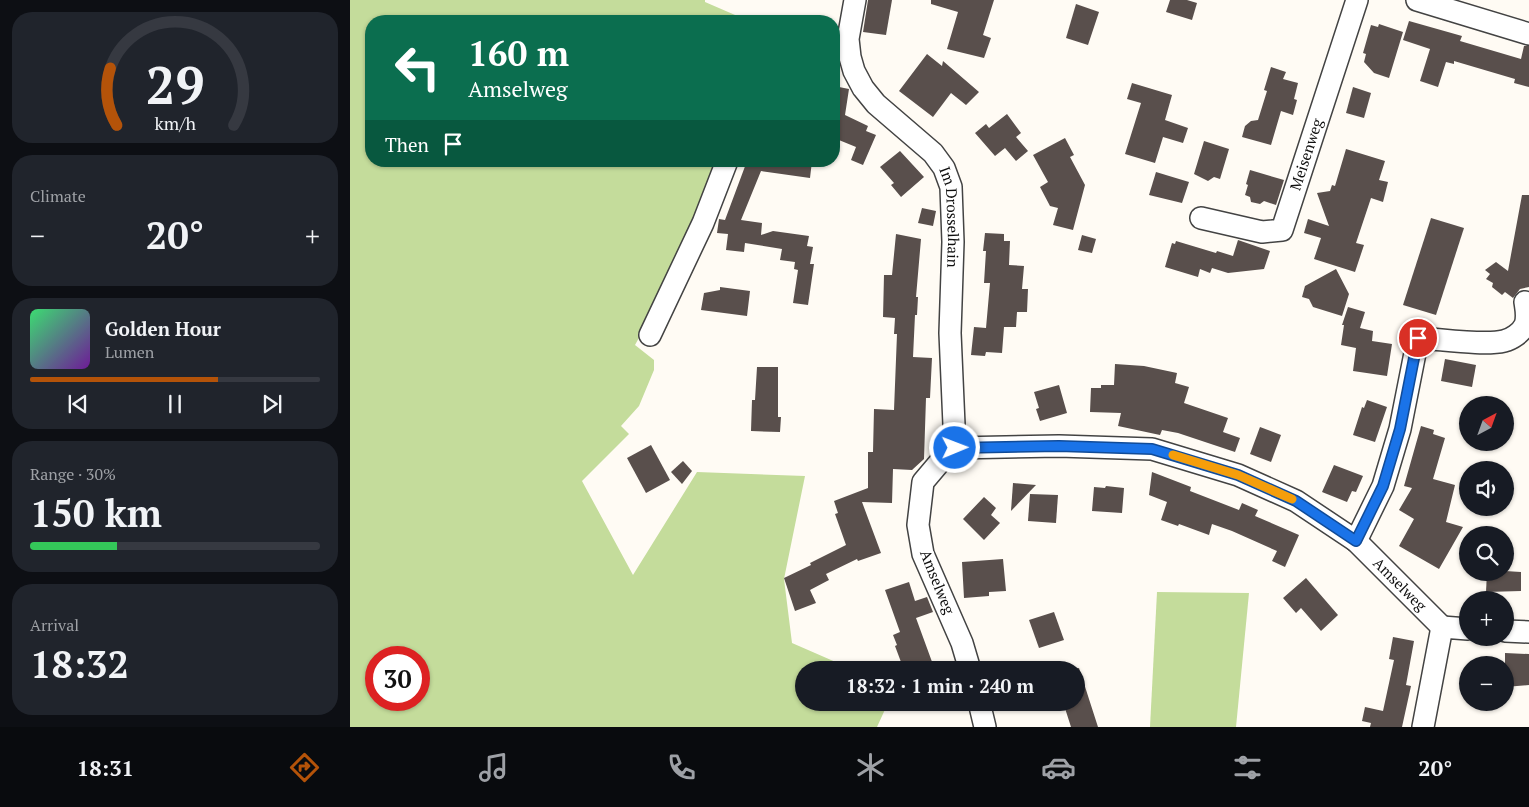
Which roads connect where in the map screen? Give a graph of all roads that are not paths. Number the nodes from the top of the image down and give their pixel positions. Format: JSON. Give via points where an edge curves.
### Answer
{"nodes":[{"id":1,"x":855,"y":0,"type":"edge"},
{"id":2,"x":1358,"y":0,"type":"edge"},
{"id":3,"x":1418,"y":0,"type":"edge"},
{"id":4,"x":1529,"y":34,"type":"edge"},
{"id":5,"x":841,"y":39,"type":"edge"},
{"id":6,"x":725,"y":167,"type":"edge"},
{"id":7,"x":1202,"y":218,"type":"dead end"},
{"id":8,"x":1525,"y":302,"type":"dead end"},
{"id":9,"x":650,"y":336,"type":"dead end"},
{"id":10,"x":955,"y":448,"type":"junction"},
{"id":11,"x":1356,"y":541,"type":"junction"},
{"id":12,"x":1442,"y":627,"type":"junction"},
{"id":13,"x":1459,"y":628,"type":"edge"},
{"id":14,"x":1514,"y":631,"type":"edge"},
{"id":15,"x":1529,"y":632,"type":"edge"},
{"id":16,"x":967,"y":661,"type":"edge"},
{"id":17,"x":981,"y":711,"type":"edge"},
{"id":18,"x":985,"y":727,"type":"edge"},
{"id":19,"x":1424,"y":727,"type":"edge"}],
"edges":[{"from":1,"to":5,"type":"street","name":"Im Drosselhain"},
{"from":2,"to":7,"type":"street","name":"Meisenweg","via":[[1282,230],[1262,232]]},
{"from":3,"to":4,"type":"street"},
{"from":5,"to":10,"type":"street","name":"Im Drosselhain","via":[[863,88],[876,104],[933,153],[944,168],[951,188],[950,333]]},
{"from":6,"to":9,"type":"street","via":[[703,223]]},
{"from":8,"to":11,"type":"street","via":[[1526,323],[1505,341],[1418,338],[1400,429],[1383,486]]},
{"from":10,"to":11,"type":"street","name":"Amselweg","via":[[1059,446],[1152,449],[1238,475],[1296,501]]},
{"from":10,"to":16,"type":"street","name":"Amselweg","via":[[923,482],[918,525],[923,554]]},
{"from":11,"to":12,"type":"street","name":"Amselweg"},
{"from":12,"to":13,"type":"street"},
{"from":12,"to":19,"type":"street"},
{"from":14,"to":15,"type":"street"},
{"from":17,"to":18,"type":"street"}]}
